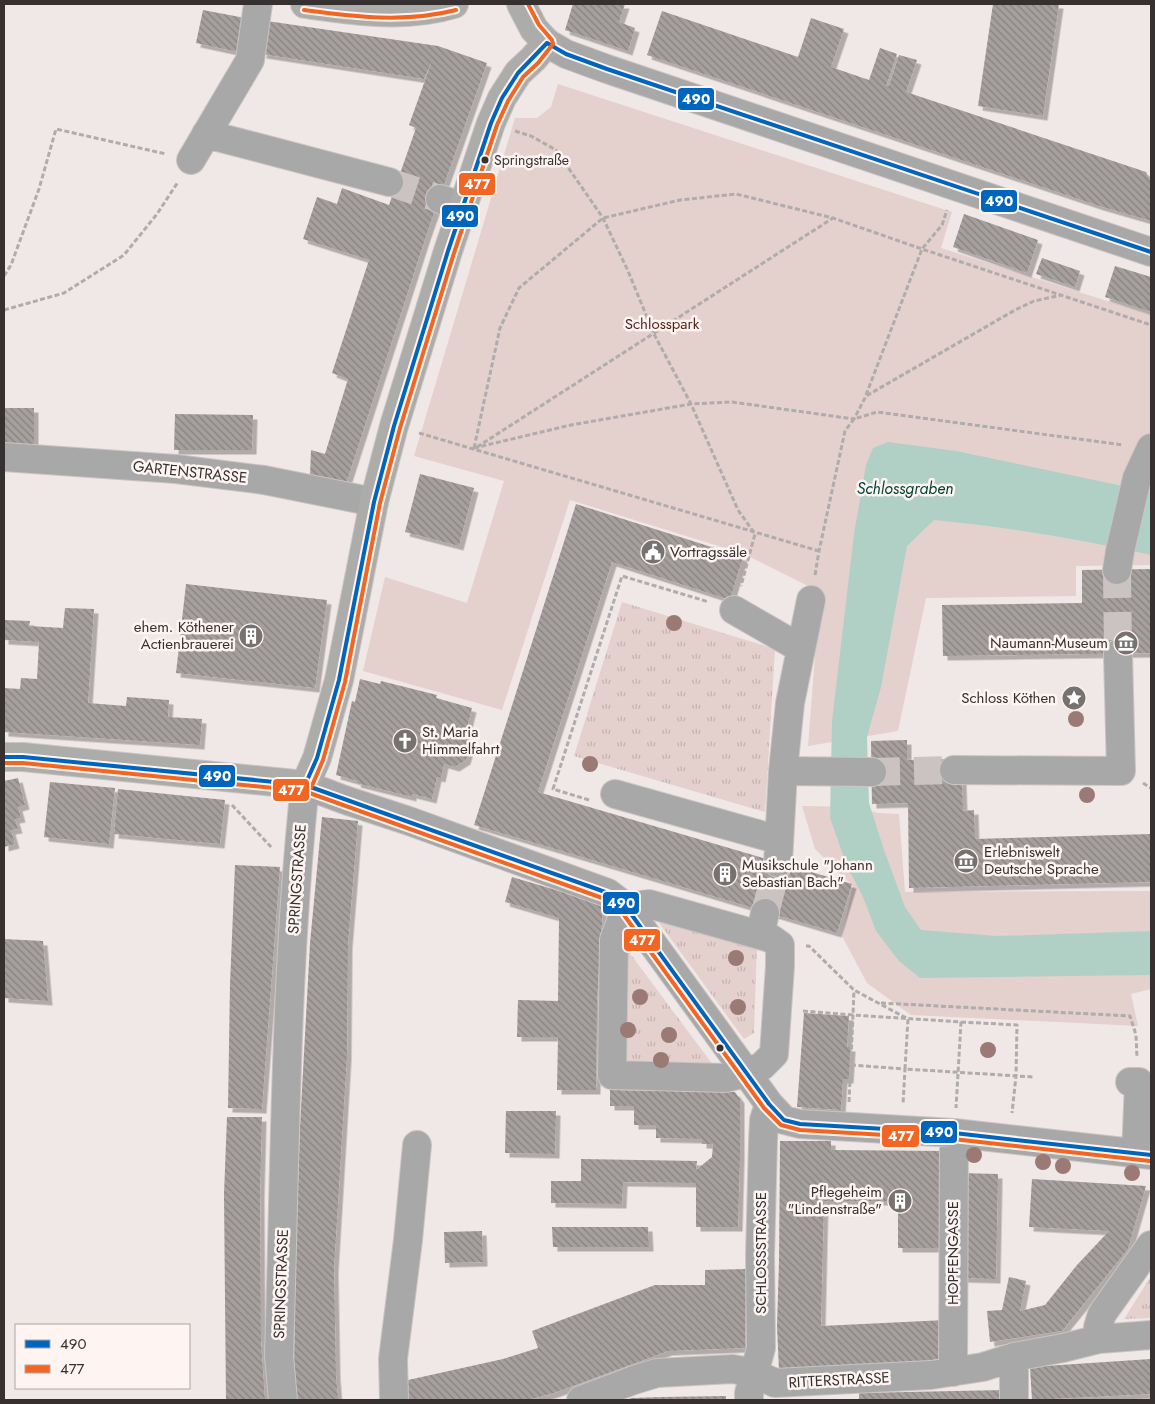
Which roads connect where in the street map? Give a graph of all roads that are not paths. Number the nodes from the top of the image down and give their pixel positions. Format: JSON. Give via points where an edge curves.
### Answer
{"nodes":[{"id":1,"x":258,"y":4,"type":"edge"},
{"id":2,"x":305,"y":4,"type":"edge"},
{"id":3,"x":454,"y":4,"type":"edge"},
{"id":4,"x":521,"y":4,"type":"edge"},
{"id":5,"x":547,"y":43,"type":"junction"},
{"id":6,"x":206,"y":134,"type":"junction"},
{"id":7,"x":191,"y":160,"type":"road end"},
{"id":8,"x":389,"y":182,"type":"tunnel mouth"},
{"id":9,"x":1151,"y":252,"type":"edge"},
{"id":10,"x":1151,"y":448,"type":"edge"},
{"id":11,"x":4,"y":456,"type":"edge"},
{"id":12,"x":374,"y":502,"type":"junction"},
{"id":13,"x":1117,"y":570,"type":"tunnel mouth"},
{"id":14,"x":811,"y":600,"type":"road end"},
{"id":15,"x":734,"y":610,"type":"road end"},
{"id":16,"x":800,"y":648,"type":"junction"},
{"id":17,"x":1118,"y":654,"type":"tunnel mouth"},
{"id":18,"x":4,"y":757,"type":"edge"},
{"id":19,"x":954,"y":770,"type":"tunnel mouth"},
{"id":20,"x":795,"y":771,"type":"junction"},
{"id":21,"x":872,"y":772,"type":"tunnel mouth"},
{"id":22,"x":305,"y":785,"type":"junction"},
{"id":23,"x":615,"y":794,"type":"road end"},
{"id":24,"x":626,"y":907,"type":"junction"},
{"id":25,"x":746,"y":1073,"type":"junction"},
{"id":26,"x":1134,"y":1082,"type":"road end"},
{"id":27,"x":769,"y":1104,"type":"junction"},
{"id":28,"x":954,"y":1133,"type":"junction"},
{"id":29,"x":417,"y":1145,"type":"dead end"},
{"id":30,"x":1144,"y":1154,"type":"edge"},
{"id":31,"x":1151,"y":1244,"type":"edge"},
{"id":32,"x":1151,"y":1335,"type":"edge"},
{"id":33,"x":1099,"y":1339,"type":"junction"},
{"id":34,"x":1014,"y":1357,"type":"junction"},
{"id":35,"x":953,"y":1372,"type":"junction"},
{"id":36,"x":754,"y":1373,"type":"junction"},
{"id":37,"x":282,"y":1400,"type":"edge"},
{"id":38,"x":394,"y":1400,"type":"edge"},
{"id":39,"x":582,"y":1400,"type":"edge"},
{"id":40,"x":749,"y":1400,"type":"edge"},
{"id":41,"x":1014,"y":1400,"type":"edge"}],
"edges":[{"from":1,"to":6,"type":"street","via":[[250,60]]},
{"from":2,"to":3,"type":"main road","via":[[388,13]]},
{"from":4,"to":5,"type":"main road"},
{"from":5,"to":9,"type":"street","via":[[598,66]]},
{"from":5,"to":12,"type":"main road","name":"SPRINGSTRASSE","via":[[518,73],[502,98],[451,203]]},
{"from":6,"to":7,"type":"street"},
{"from":6,"to":8,"type":"street"},
{"from":10,"to":13,"type":"street","via":[[1137,478]]},
{"from":11,"to":12,"type":"street","name":"GARTENSTRASSE","via":[[186,470],[264,480]]},
{"from":12,"to":22,"type":"main road","name":"SPRINGSTRASSE","via":[[339,680],[317,758]]},
{"from":14,"to":16,"type":"street"},
{"from":15,"to":16,"type":"street"},
{"from":16,"to":20,"type":"street","via":[[790,703]]},
{"from":17,"to":19,"type":"street","via":[[1121,771]]},
{"from":18,"to":22,"type":"main road"},
{"from":20,"to":21,"type":"street"},
{"from":20,"to":23,"type":"street","via":[[779,852]]},
{"from":22,"to":24,"type":"street","via":[[608,893]]},
{"from":22,"to":37,"type":"street","name":"SPRINGSTRASSE","via":[[291,980],[279,1346]]},
{"from":24,"to":25,"type":"street"},
{"from":24,"to":25,"type":"street","via":[[649,904],[768,931],[778,1009],[774,1054],[762,1066]]},
{"from":24,"to":25,"type":"street","via":[[614,940],[612,1075],[726,1078]]},
{"from":25,"to":27,"type":"street"},
{"from":26,"to":30,"type":"street"},
{"from":27,"to":28,"type":"street","via":[[784,1120],[800,1124]]},
{"from":27,"to":36,"type":"street","name":"SCHLOSSSTRASSE","via":[[763,1141],[761,1348]]},
{"from":28,"to":30,"type":"street"},
{"from":28,"to":35,"type":"street","name":"HOPFENGASSE"},
{"from":29,"to":38,"type":"street","via":[[392,1359]]},
{"from":31,"to":33,"type":"street","via":[[1102,1314]]},
{"from":32,"to":33,"type":"street","name":"RITTERSTRASSE"},
{"from":33,"to":34,"type":"street","name":"RITTERSTRASSE"},
{"from":34,"to":35,"type":"street","name":"RITTERSTRASSE"},
{"from":34,"to":41,"type":"street"},
{"from":35,"to":36,"type":"street","name":"RITTERSTRASSE","via":[[775,1383]]},
{"from":36,"to":39,"type":"street","name":"RITTERSTRASSE","via":[[733,1369],[657,1373]]},
{"from":36,"to":40,"type":"street","name":"SCHLOSSSTRASSE"}]}
